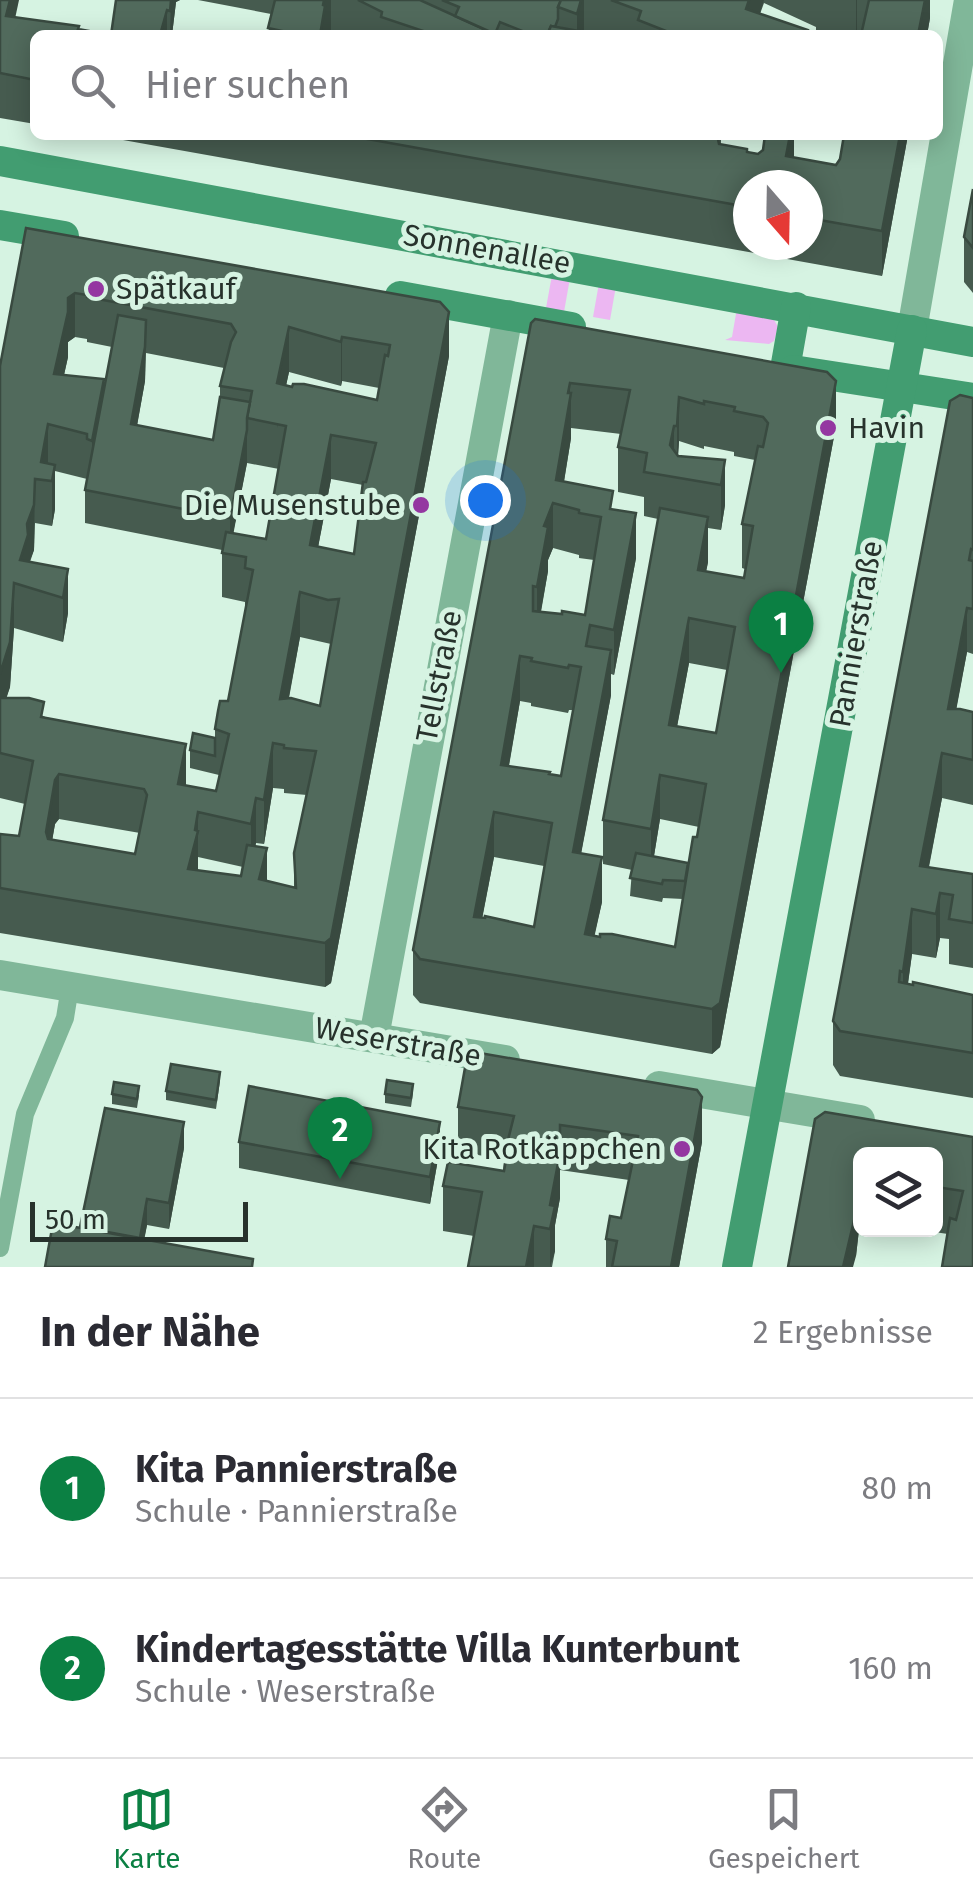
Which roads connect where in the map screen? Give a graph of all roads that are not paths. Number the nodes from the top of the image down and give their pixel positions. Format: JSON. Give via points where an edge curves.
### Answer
{"nodes":[{"id":1,"x":969,"y":0,"type":"edge"},
{"id":2,"x":0,"y":161,"type":"edge"},
{"id":3,"x":0,"y":224,"type":"edge"},
{"id":4,"x":101,"y":243,"type":"edge"},
{"id":5,"x":366,"y":290,"type":"edge"},
{"id":6,"x":796,"y":307,"type":"junction"},
{"id":7,"x":508,"y":315,"type":"junction"},
{"id":8,"x":912,"y":330,"type":"junction"},
{"id":9,"x":605,"y":333,"type":"edge"},
{"id":10,"x":973,"y":342,"type":"edge"},
{"id":11,"x":901,"y":387,"type":"junction"},
{"id":12,"x":973,"y":398,"type":"edge"},
{"id":13,"x":0,"y":975,"type":"edge"},
{"id":14,"x":70,"y":987,"type":"junction"},
{"id":15,"x":374,"y":1037,"type":"junction"},
{"id":16,"x":530,"y":1064,"type":"edge"},
{"id":17,"x":622,"y":1080,"type":"edge"},
{"id":18,"x":768,"y":1104,"type":"junction"},
{"id":19,"x":883,"y":1124,"type":"edge"},
{"id":20,"x":0,"y":1248,"type":"edge"},
{"id":21,"x":738,"y":1267,"type":"edge"}],
"edges":[{"from":1,"to":8,"type":"street","name":"Pannierstraße"},
{"from":2,"to":6,"type":"main road","name":"Sonnenallee"},
{"from":3,"to":4,"type":"main road"},
{"from":5,"to":7,"type":"main road","name":"Sonnenallee"},
{"from":6,"to":8,"type":"main road","name":"Sonnenallee"},
{"from":6,"to":11,"type":"main road","via":[[770,366]]},
{"from":7,"to":9,"type":"main road","name":"Sonnenallee"},
{"from":7,"to":15,"type":"street","name":"Tellstraße"},
{"from":8,"to":10,"type":"main road","name":"Sonnenallee"},
{"from":8,"to":11,"type":"main road","name":"Pannierstraße"},
{"from":11,"to":12,"type":"main road"},
{"from":11,"to":18,"type":"main road","name":"Pannierstraße"},
{"from":13,"to":14,"type":"street","name":"Weserstraße"},
{"from":14,"to":15,"type":"street","name":"Weserstraße"},
{"from":14,"to":20,"type":"lane","via":[[65,1018],[25,1114]]},
{"from":15,"to":16,"type":"street","name":"Weserstraße"},
{"from":17,"to":18,"type":"street"},
{"from":18,"to":19,"type":"street"},
{"from":18,"to":21,"type":"main road","name":"Pannierstraße"}]}
